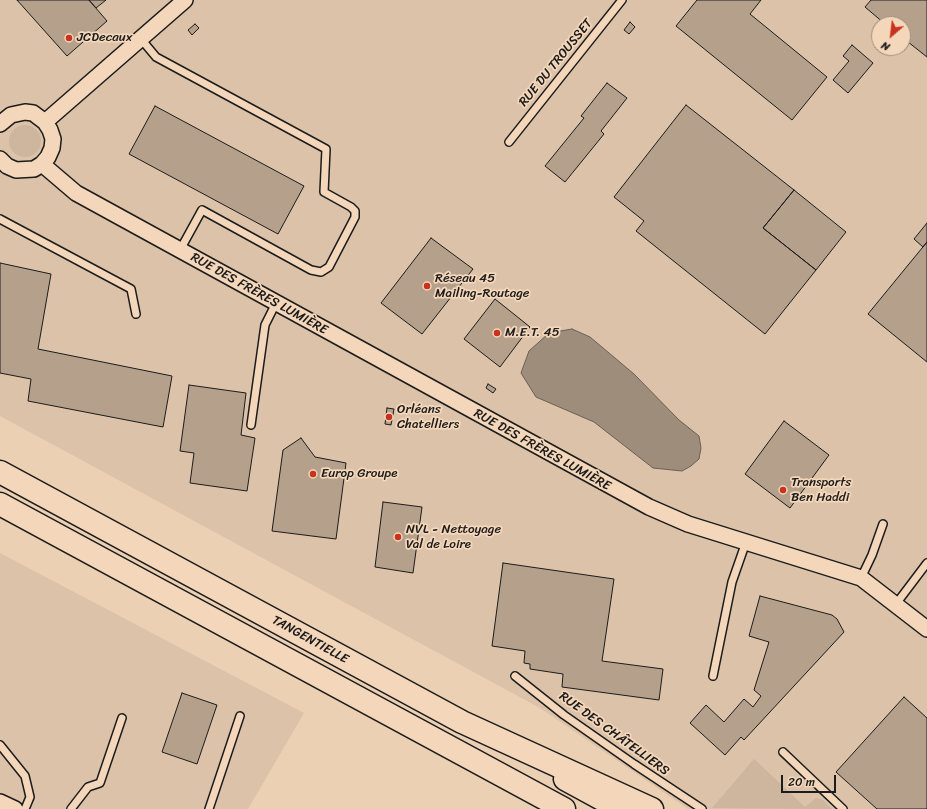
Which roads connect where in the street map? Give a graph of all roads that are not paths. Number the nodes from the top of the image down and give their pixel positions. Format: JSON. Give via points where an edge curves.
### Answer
{"nodes":[{"id":1,"x":185,"y":0,"type":"edge"},
{"id":2,"x":622,"y":0,"type":"edge"},
{"id":3,"x":141,"y":38,"type":"junction"},
{"id":4,"x":2,"y":116,"type":"edge"},
{"id":5,"x":45,"y":122,"type":"junction"},
{"id":6,"x":509,"y":142,"type":"dead end"},
{"id":7,"x":0,"y":159,"type":"edge"},
{"id":8,"x":42,"y":164,"type":"junction"},
{"id":9,"x":0,"y":219,"type":"edge"},
{"id":10,"x":180,"y":250,"type":"junction"},
{"id":11,"x":276,"y":303,"type":"junction"},
{"id":12,"x":136,"y":314,"type":"dead end"},
{"id":13,"x":251,"y":424,"type":"dead end"},
{"id":14,"x":0,"y":472,"type":"edge"},
{"id":15,"x":0,"y":504,"type":"edge"},
{"id":16,"x":883,"y":524,"type":"dead end"},
{"id":17,"x":746,"y":542,"type":"junction"},
{"id":18,"x":927,"y":563,"type":"edge"},
{"id":19,"x":861,"y":578,"type":"junction"},
{"id":20,"x":895,"y":603,"type":"junction"},
{"id":21,"x":927,"y":629,"type":"edge"},
{"id":22,"x":515,"y":676,"type":"dead end"},
{"id":23,"x":713,"y":676,"type":"dead end"},
{"id":24,"x":240,"y":716,"type":"dead end"},
{"id":25,"x":122,"y":718,"type":"dead end"},
{"id":26,"x":462,"y":722,"type":"junction"},
{"id":27,"x":0,"y":746,"type":"edge"},
{"id":28,"x":783,"y":752,"type":"dead end"},
{"id":29,"x":0,"y":802,"type":"edge"},
{"id":30,"x":14,"y":809,"type":"edge"},
{"id":31,"x":25,"y":809,"type":"edge"},
{"id":32,"x":71,"y":809,"type":"edge"},
{"id":33,"x":209,"y":809,"type":"edge"},
{"id":34,"x":564,"y":809,"type":"edge"},
{"id":35,"x":620,"y":809,"type":"edge"},
{"id":36,"x":652,"y":809,"type":"edge"},
{"id":37,"x":702,"y":809,"type":"edge"},
{"id":38,"x":843,"y":809,"type":"edge"}],
"edges":[{"from":1,"to":3,"type":"street"},
{"from":2,"to":6,"type":"lane","name":"RUE DU TROUSSET"},
{"from":3,"to":5,"type":"street"},
{"from":3,"to":10,"type":"lane","via":[[156,57],[326,149],[324,192],[355,211],[355,217],[329,267],[322,272],[311,270],[202,210]]},
{"from":4,"to":5,"type":"street","via":[[25,112],[40,117]]},
{"from":5,"to":8,"type":"street","via":[[52,134],[52,148]]},
{"from":7,"to":8,"type":"street","via":[[16,170],[34,169]]},
{"from":8,"to":10,"type":"street","name":"RUE DES FRÈRES LUMIÈRE","via":[[76,193]]},
{"from":9,"to":12,"type":"lane","via":[[131,289]]},
{"from":10,"to":11,"type":"street","name":"RUE DES FRÈRES LUMIÈRE"},
{"from":11,"to":13,"type":"lane","via":[[264,325]]},
{"from":11,"to":17,"type":"street","name":"RUE DES FRÈRES LUMIÈRE","via":[[649,507],[688,524]]},
{"from":14,"to":26,"type":"main road","name":"TANGENTIELLE"},
{"from":15,"to":34,"type":"main road"},
{"from":16,"to":19,"type":"lane"},
{"from":17,"to":19,"type":"street","name":"RUE DES FRÈRES LUMIÈRE"},
{"from":17,"to":23,"type":"lane","via":[[732,582]]},
{"from":18,"to":20,"type":"lane"},
{"from":19,"to":20,"type":"street","name":"RUE DES FRÈRES LUMIÈRE"},
{"from":20,"to":21,"type":"street","name":"RUE DES FRÈRES LUMIÈRE"},
{"from":22,"to":37,"type":"lane","name":"RUE DES CHÂTELLIERS","via":[[634,764]]},
{"from":24,"to":33,"type":"lane"},
{"from":25,"to":32,"type":"lane","via":[[100,783],[88,787]]},
{"from":26,"to":35,"type":"main road","name":"TANGENTIELLE"},
{"from":26,"to":36,"type":"main road"},
{"from":27,"to":31,"type":"lane","via":[[25,776],[30,797]]},
{"from":28,"to":38,"type":"lane"},
{"from":29,"to":30,"type":"street"}]}
